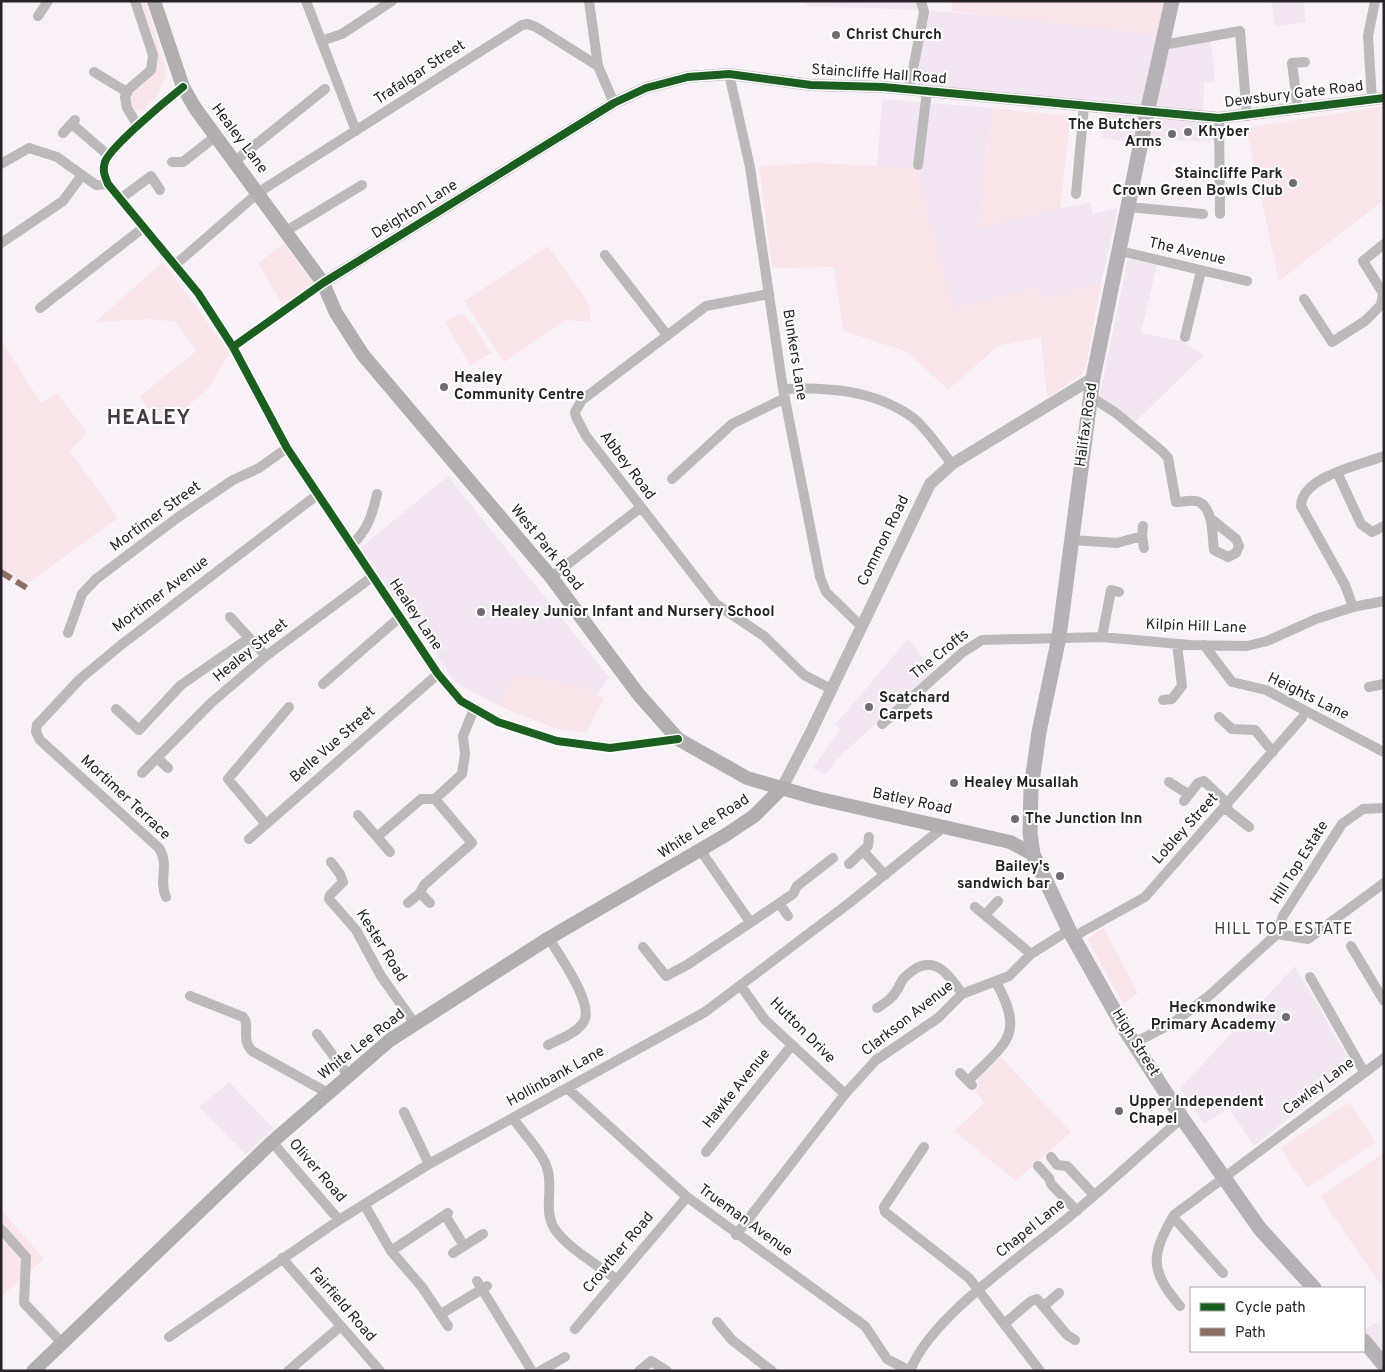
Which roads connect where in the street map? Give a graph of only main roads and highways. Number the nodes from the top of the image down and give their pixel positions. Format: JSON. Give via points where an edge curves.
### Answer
{"nodes":[{"id":1,"x":154,"y":1,"type":"edge"},
{"id":2,"x":1172,"y":1,"type":"edge"},
{"id":3,"x":323,"y":283,"type":"joint"},
{"id":4,"x":782,"y":788,"type":"junction"},
{"id":5,"x":1033,"y":854,"type":"junction"},
{"id":6,"x":1313,"y":1287,"type":"edge"},
{"id":7,"x":1365,"y":1342,"type":"edge"},
{"id":8,"x":1384,"y":1365,"type":"edge"},
{"id":9,"x":40,"y":1368,"type":"edge"}],
"edges":[{"from":1,"to":3,"type":"main road","name":"Healey Lane","via":[[183,87],[195,108]]},
{"from":2,"to":5,"type":"main road","name":"Halifax Road","via":[[1094,378],[1059,637],[1031,789]]},
{"from":3,"to":4,"type":"main road","name":"West Park Road","via":[[336,313],[363,355],[551,577],[638,695],[678,739],[747,778]]},
{"from":4,"to":5,"type":"main road","name":"Batley Road","via":[[1010,842]]},
{"from":4,"to":9,"type":"main road","name":"White Lee Road","via":[[754,816],[701,851],[549,938],[392,1039],[272,1142],[62,1343]]},
{"from":5,"to":6,"type":"main road","name":"High Street","via":[[1071,934],[1182,1118],[1260,1229]]},
{"from":7,"to":8,"type":"main road"}]}
